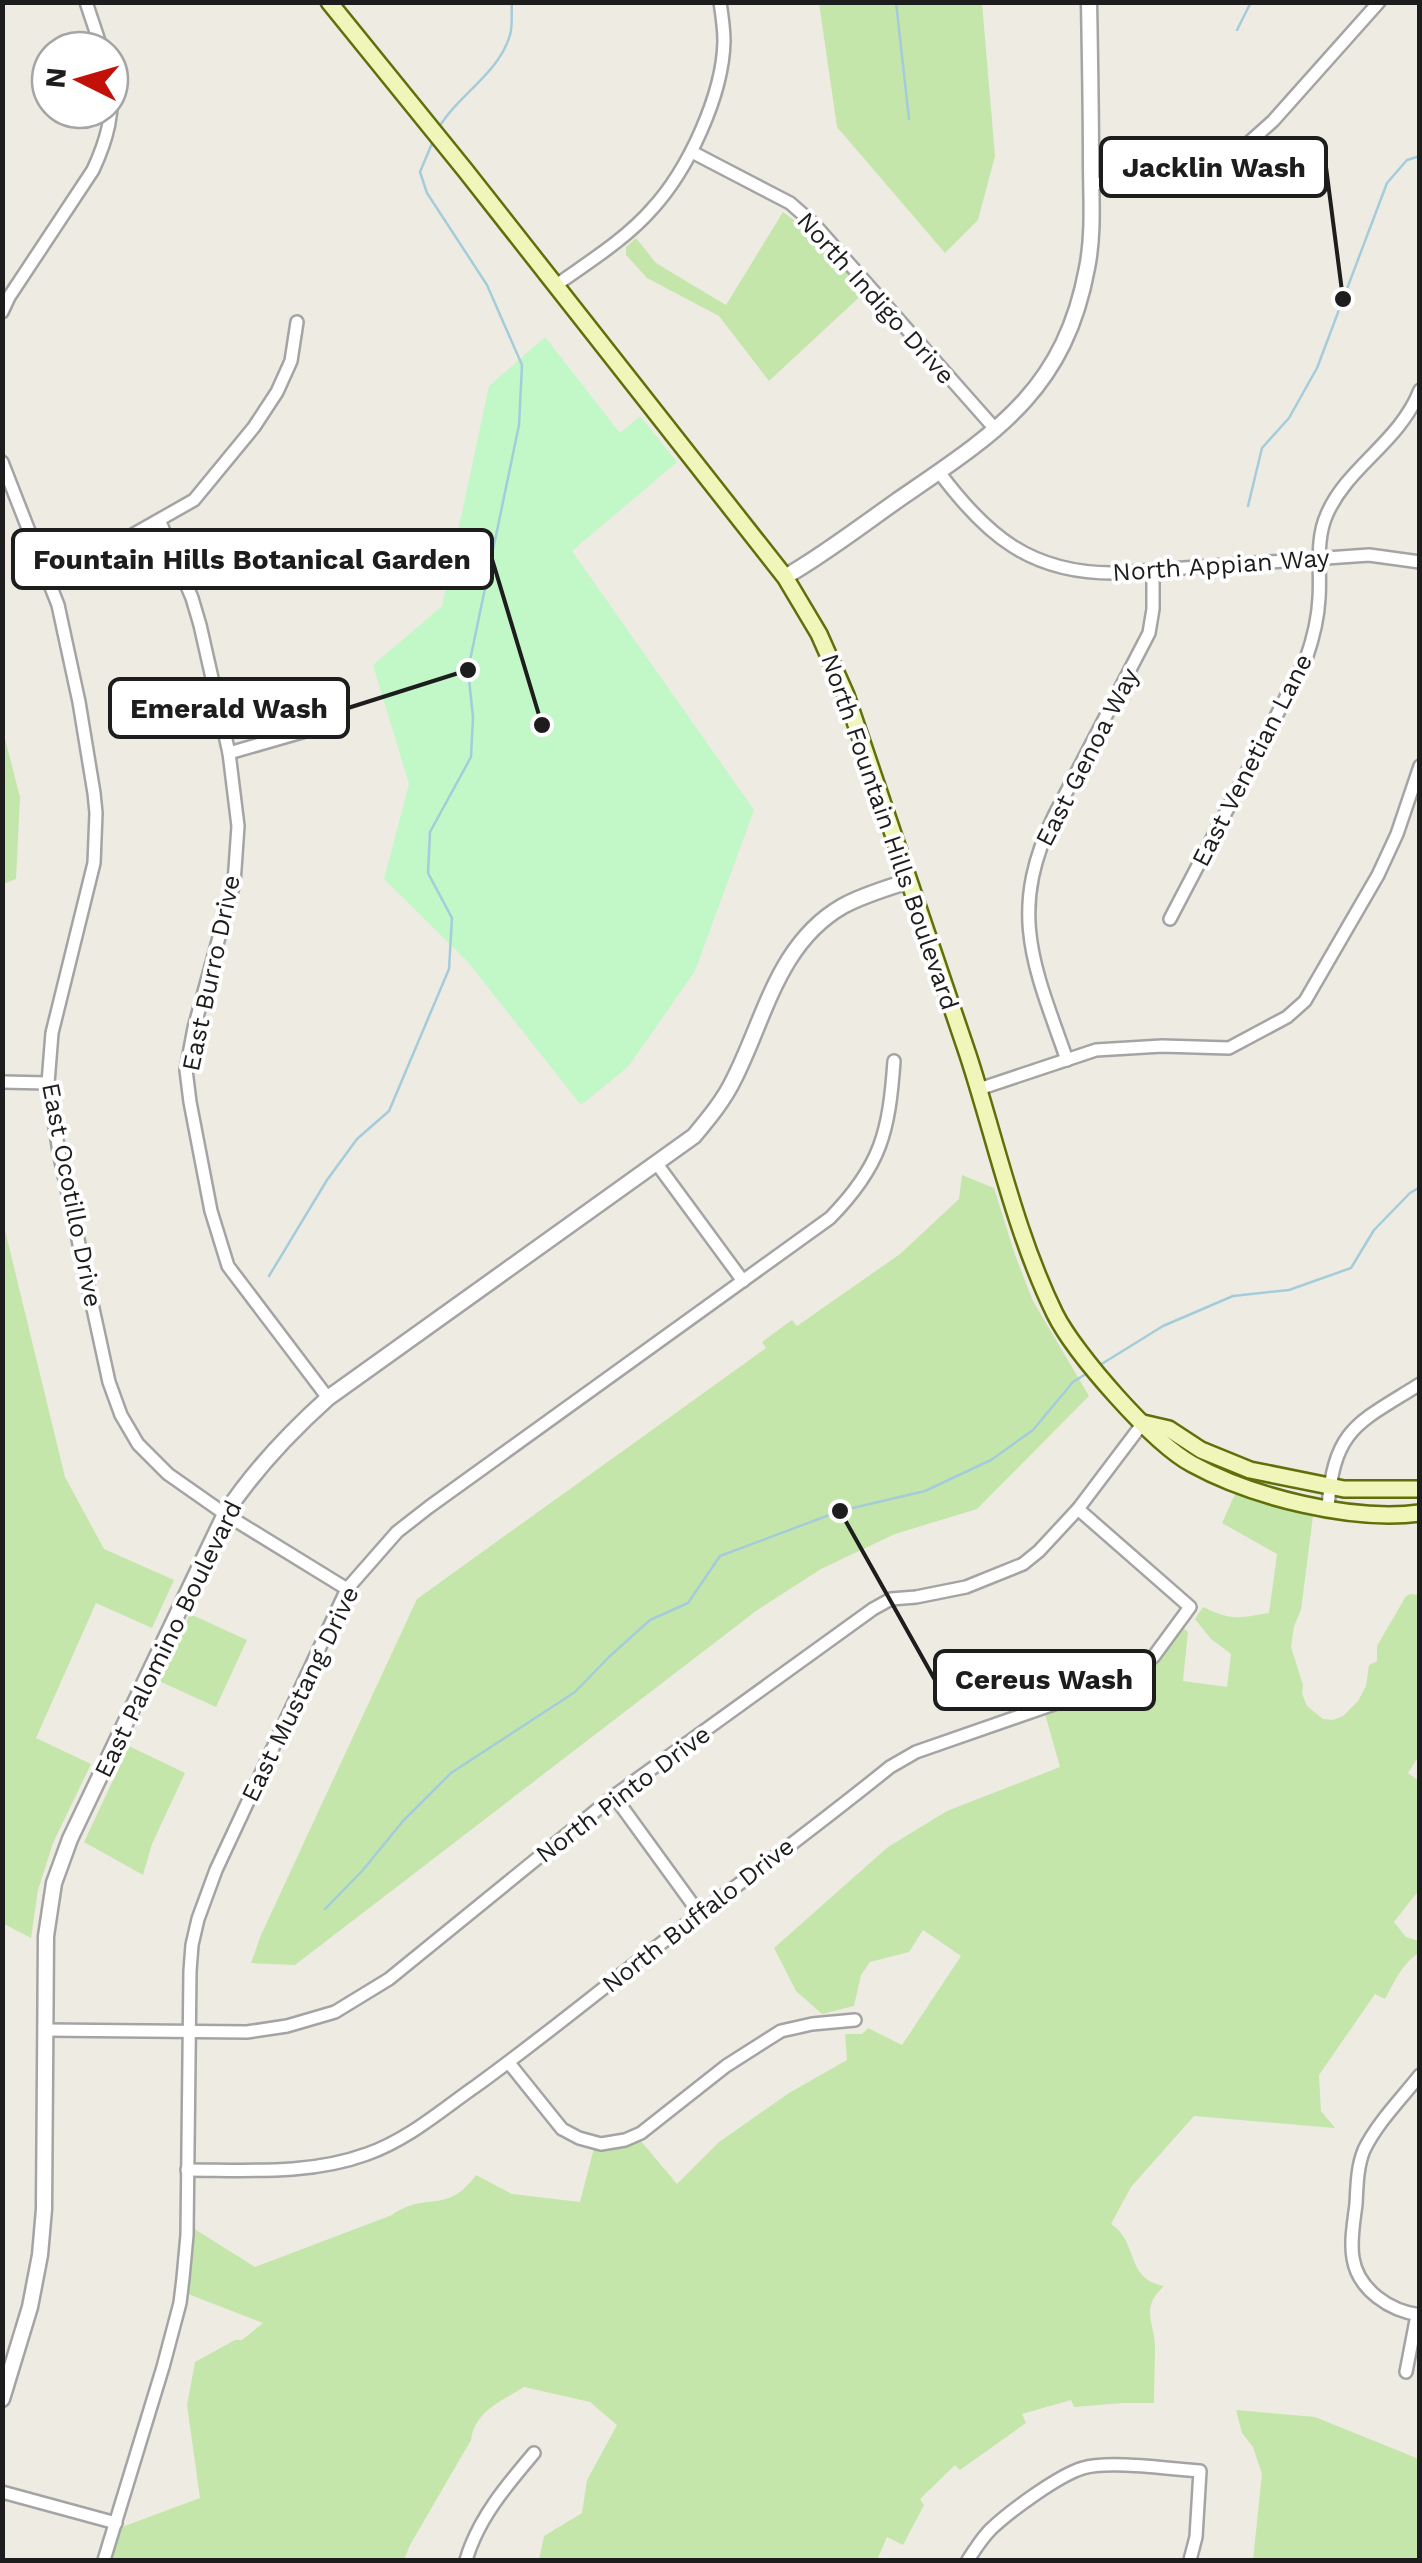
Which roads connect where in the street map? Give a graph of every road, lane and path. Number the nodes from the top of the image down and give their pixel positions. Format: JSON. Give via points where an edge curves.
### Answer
{"nodes":[{"id":1,"x":86,"y":2,"type":"edge"},
{"id":2,"x":329,"y":2,"type":"edge"},
{"id":3,"x":720,"y":2,"type":"edge"},
{"id":4,"x":1090,"y":2,"type":"edge"},
{"id":5,"x":1379,"y":2,"type":"edge"},
{"id":6,"x":95,"y":30,"type":"edge"},
{"id":7,"x":108,"y":130,"type":"edge"},
{"id":8,"x":692,"y":152,"type":"junction"},
{"id":9,"x":1091,"y":184,"type":"junction"},
{"id":10,"x":555,"y":286,"type":"junction"},
{"id":11,"x":2,"y":312,"type":"edge"},
{"id":12,"x":297,"y":322,"type":"dead end"},
{"id":13,"x":1420,"y":390,"type":"edge"},
{"id":14,"x":996,"y":430,"type":"junction"},
{"id":15,"x":2,"y":462,"type":"edge"},
{"id":16,"x":939,"y":472,"type":"junction"},
{"id":17,"x":160,"y":522,"type":"junction"},
{"id":18,"x":1320,"y":558,"type":"junction"},
{"id":19,"x":1420,"y":562,"type":"edge"},
{"id":20,"x":1153,"y":570,"type":"junction"},
{"id":21,"x":47,"y":572,"type":"junction"},
{"id":22,"x":785,"y":577,"type":"junction"},
{"id":23,"x":308,"y":730,"type":"dead end"},
{"id":24,"x":228,"y":753,"type":"junction"},
{"id":25,"x":1420,"y":766,"type":"edge"},
{"id":26,"x":908,"y":881,"type":"junction"},
{"id":27,"x":1170,"y":919,"type":"dead end"},
{"id":28,"x":1067,"y":1060,"type":"junction"},
{"id":29,"x":894,"y":1061,"type":"dead end"},
{"id":30,"x":2,"y":1082,"type":"edge"},
{"id":31,"x":48,"y":1083,"type":"junction"},
{"id":32,"x":979,"y":1089,"type":"junction"},
{"id":33,"x":658,"y":1164,"type":"junction"},
{"id":34,"x":743,"y":1281,"type":"junction"},
{"id":35,"x":1420,"y":1384,"type":"edge"},
{"id":36,"x":328,"y":1398,"type":"junction"},
{"id":37,"x":1143,"y":1423,"type":"junction"},
{"id":38,"x":1329,"y":1487,"type":"junction"},
{"id":39,"x":1420,"y":1489,"type":"edge"},
{"id":40,"x":1328,"y":1508,"type":"junction"},
{"id":41,"x":1078,"y":1509,"type":"junction"},
{"id":42,"x":1420,"y":1513,"type":"edge"},
{"id":43,"x":225,"y":1514,"type":"junction"},
{"id":44,"x":347,"y":1589,"type":"junction"},
{"id":45,"x":614,"y":1796,"type":"junction"},
{"id":46,"x":698,"y":1913,"type":"junction"},
{"id":47,"x":855,"y":2020,"type":"dead end"},
{"id":48,"x":44,"y":2030,"type":"junction"},
{"id":49,"x":188,"y":2032,"type":"junction"},
{"id":50,"x":508,"y":2063,"type":"junction"},
{"id":51,"x":1420,"y":2075,"type":"edge"},
{"id":52,"x":187,"y":2170,"type":"junction"},
{"id":53,"x":1418,"y":2315,"type":"edge"},
{"id":54,"x":1406,"y":2372,"type":"dead end"},
{"id":55,"x":2,"y":2399,"type":"edge"},
{"id":56,"x":534,"y":2454,"type":"dead end"},
{"id":57,"x":2,"y":2492,"type":"edge"},
{"id":58,"x":116,"y":2523,"type":"junction"},
{"id":59,"x":104,"y":2560,"type":"edge"},
{"id":60,"x":466,"y":2560,"type":"edge"},
{"id":61,"x":968,"y":2560,"type":"edge"},
{"id":62,"x":1190,"y":2560,"type":"edge"}],
"edges":[{"from":1,"to":6,"type":"street"},
{"from":2,"to":10,"type":"main road","name":"North Fountain Hills Boulevard"},
{"from":3,"to":8,"type":"street","via":[[720,68]]},
{"from":4,"to":9,"type":"street"},
{"from":5,"to":9,"type":"street","via":[[1273,121],[1223,162],[1181,178]]},
{"from":7,"to":11,"type":"street","via":[[93,170]]},
{"from":8,"to":10,"type":"street","via":[[652,210]]},
{"from":8,"to":14,"type":"street","name":"North Indigo Drive","via":[[790,203],[814,224]]},
{"from":9,"to":14,"type":"street","via":[[1090,254],[1074,317],[1044,376]]},
{"from":10,"to":22,"type":"main road","name":"North Fountain Hills Boulevard"},
{"from":12,"to":17,"type":"street","via":[[291,361],[254,426],[194,500]]},
{"from":13,"to":18,"type":"street","name":"East Venetian Lane","via":[[1404,423],[1335,498],[1323,524]]},
{"from":14,"to":16,"type":"street"},
{"from":15,"to":21,"type":"street","name":"East Ocotillo Drive"},
{"from":16,"to":20,"type":"street","name":"North Appian Way","via":[[979,522],[1030,556],[1096,573]]},
{"from":16,"to":22,"type":"street"},
{"from":17,"to":21,"type":"street"},
{"from":17,"to":24,"type":"street","name":"East Burro Drive","via":[[192,598]]},
{"from":18,"to":19,"type":"street","name":"North Appian Way"},
{"from":18,"to":20,"type":"street","name":"North Appian Way"},
{"from":18,"to":27,"type":"street","name":"East Venetian Lane","via":[[1318,618],[1306,659]]},
{"from":20,"to":28,"type":"street","name":"East Genoa Way","via":[[1149,633],[1054,816],[1031,878],[1030,946]]},
{"from":21,"to":31,"type":"street","name":"East Ocotillo Drive","via":[[79,702],[96,812],[94,863],[52,1033]]},
{"from":22,"to":26,"type":"main road","name":"North Fountain Hills Boulevard","via":[[831,657]]},
{"from":23,"to":24,"type":"street"},
{"from":24,"to":36,"type":"street","name":"East Burro Drive","via":[[238,826],[234,883],[186,1070],[190,1102],[228,1266]]},
{"from":25,"to":28,"type":"street","via":[[1378,875],[1288,1018],[1229,1048],[1096,1050]]},
{"from":26,"to":32,"type":"main road","name":"North Fountain Hills Boulevard"},
{"from":26,"to":33,"type":"street","name":"East Palomino Boulevard","via":[[845,905],[804,939],[778,975],[718,1106]]},
{"from":28,"to":32,"type":"street"},
{"from":29,"to":34,"type":"street","name":"East Mustang Drive","via":[[887,1126],[866,1177],[830,1218]]},
{"from":30,"to":31,"type":"street"},
{"from":31,"to":43,"type":"street","name":"East Ocotillo Drive","via":[[58,1152],[121,1416],[168,1474]]},
{"from":32,"to":37,"type":"main road","name":"North Fountain Hills Boulevard","via":[[1057,1317]]},
{"from":33,"to":34,"type":"street"},
{"from":33,"to":36,"type":"street","name":"East Palomino Boulevard"},
{"from":34,"to":44,"type":"street","name":"East Mustang Drive","via":[[429,1506]]},
{"from":35,"to":38,"type":"street","via":[[1348,1433]]},
{"from":36,"to":43,"type":"street","name":"East Palomino Boulevard","via":[[288,1434]]},
{"from":37,"to":38,"type":"main road","name":"North Fountain Hills Boulevard","via":[[1250,1470]]},
{"from":37,"to":40,"type":"main road","name":"North Fountain Hills Boulevard","via":[[1200,1468],[1259,1492]]},
{"from":37,"to":41,"type":"street","name":"North Pinto Drive"},
{"from":38,"to":39,"type":"main road","name":"North Fountain Hills Boulevard"},
{"from":38,"to":40,"type":"street"},
{"from":40,"to":42,"type":"main road","name":"North Fountain Hills Boulevard"},
{"from":41,"to":45,"type":"street","name":"North Pinto Drive","via":[[1023,1564],[966,1587],[890,1599],[873,1609]]},
{"from":41,"to":46,"type":"street","name":"North Buffalo Drive","via":[[1190,1607],[1154,1656],[1080,1695],[916,1752]]},
{"from":43,"to":44,"type":"street","name":"East Ocotillo Drive"},
{"from":43,"to":48,"type":"street","name":"East Palomino Boulevard","via":[[54,1884]]},
{"from":44,"to":49,"type":"street","name":"East Mustang Drive","via":[[205,1896],[192,1945]]},
{"from":45,"to":46,"type":"street"},
{"from":45,"to":49,"type":"street","name":"North Pinto Drive","via":[[389,1978],[335,2012],[247,2032]]},
{"from":46,"to":50,"type":"street","name":"North Buffalo Drive"},
{"from":47,"to":50,"type":"street","via":[[782,2030],[641,2133],[601,2144],[562,2129]]},
{"from":48,"to":49,"type":"street","name":"North Pinto Drive"},
{"from":48,"to":55,"type":"street","name":"East Palomino Boulevard","via":[[40,2254]]},
{"from":49,"to":52,"type":"street","name":"East Mustang Drive"},
{"from":50,"to":52,"type":"street","name":"North Buffalo Drive","via":[[417,2130],[350,2160],[290,2170]]},
{"from":51,"to":53,"type":"street","via":[[1362,2155],[1352,2252],[1369,2290],[1399,2311]]},
{"from":52,"to":58,"type":"street","name":"East Mustang Drive","via":[[180,2303]]},
{"from":53,"to":54,"type":"street"},
{"from":56,"to":60,"type":"street","via":[[483,2518]]},
{"from":57,"to":58,"type":"street"},
{"from":58,"to":59,"type":"street","name":"East Mustang Drive"},
{"from":61,"to":62,"type":"street","via":[[1002,2520],[1063,2477],[1100,2465],[1200,2471]]}]}
